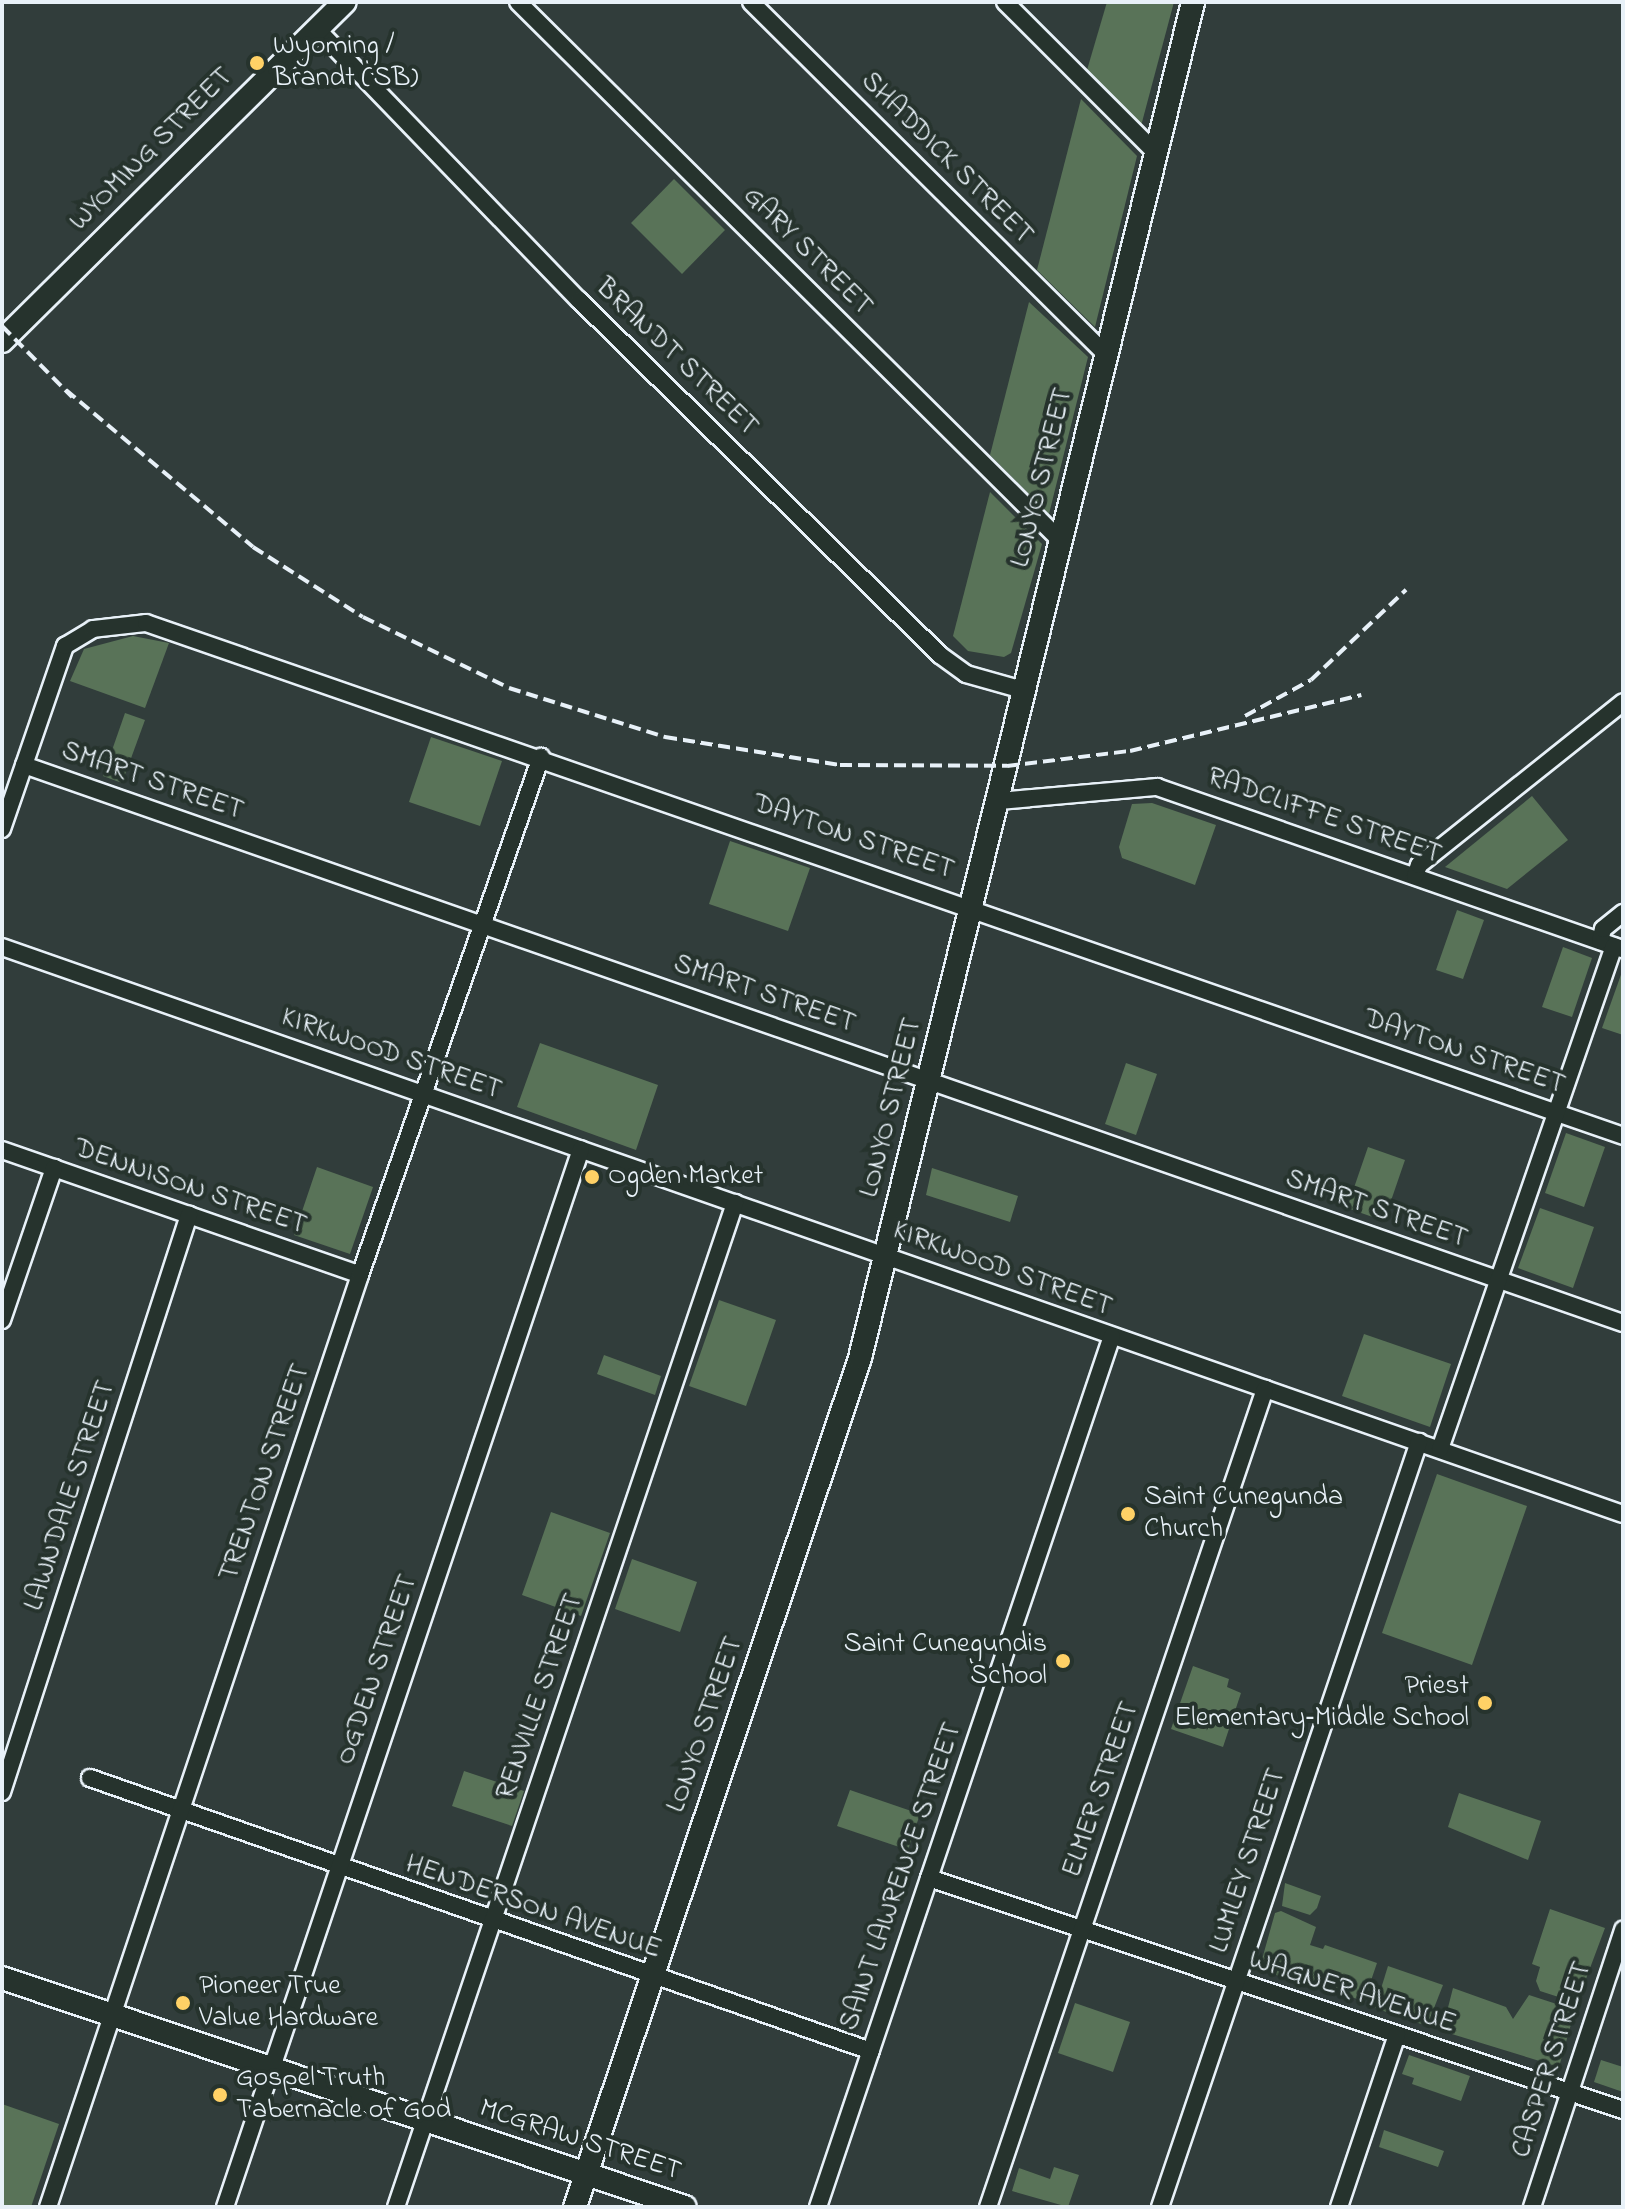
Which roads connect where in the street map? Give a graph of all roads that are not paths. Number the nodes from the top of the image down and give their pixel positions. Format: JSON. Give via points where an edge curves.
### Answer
{"nodes":[{"id":1,"x":344,"y":2,"type":"edge"},
{"id":2,"x":518,"y":2,"type":"edge"},
{"id":3,"x":751,"y":2,"type":"edge"},
{"id":4,"x":1005,"y":2,"type":"edge"},
{"id":5,"x":1193,"y":2,"type":"edge"},
{"id":6,"x":317,"y":29,"type":"junction"},
{"id":7,"x":1158,"y":155,"type":"junction"},
{"id":8,"x":2,"y":341,"type":"edge"},
{"id":9,"x":1105,"y":353,"type":"junction"},
{"id":10,"x":1060,"y":540,"type":"junction"},
{"id":11,"x":1023,"y":690,"type":"junction"},
{"id":12,"x":1623,"y":702,"type":"edge"},
{"id":13,"x":541,"y":757,"type":"junction"},
{"id":14,"x":24,"y":765,"type":"junction"},
{"id":15,"x":999,"y":801,"type":"junction"},
{"id":16,"x":2,"y":829,"type":"edge"},
{"id":17,"x":1415,"y":876,"type":"junction"},
{"id":18,"x":982,"y":911,"type":"junction"},
{"id":19,"x":1623,"y":913,"type":"edge"},
{"id":20,"x":482,"y":924,"type":"junction"},
{"id":21,"x":1612,"y":945,"type":"edge"},
{"id":22,"x":2,"y":947,"type":"edge"},
{"id":23,"x":939,"y":1084,"type":"junction"},
{"id":24,"x":423,"y":1094,"type":"junction"},
{"id":25,"x":1556,"y":1112,"type":"junction"},
{"id":26,"x":1623,"y":1136,"type":"edge"},
{"id":27,"x":581,"y":1149,"type":"junction"},
{"id":28,"x":2,"y":1150,"type":"edge"},
{"id":29,"x":54,"y":1168,"type":"junction"},
{"id":30,"x":735,"y":1203,"type":"junction"},
{"id":31,"x":189,"y":1215,"type":"junction"},
{"id":32,"x":887,"y":1256,"type":"junction"},
{"id":33,"x":360,"y":1275,"type":"junction"},
{"id":34,"x":1499,"y":1280,"type":"junction"},
{"id":35,"x":2,"y":1320,"type":"edge"},
{"id":36,"x":1623,"y":1323,"type":"edge"},
{"id":37,"x":1112,"y":1336,"type":"junction"},
{"id":38,"x":1265,"y":1389,"type":"junction"},
{"id":39,"x":1419,"y":1442,"type":"junction"},
{"id":40,"x":1440,"y":1449,"type":"junction"},
{"id":41,"x":1623,"y":1514,"type":"edge"},
{"id":42,"x":90,"y":1778,"type":"dead end"},
{"id":43,"x":2,"y":1792,"type":"edge"},
{"id":44,"x":180,"y":1811,"type":"junction"},
{"id":45,"x":339,"y":1868,"type":"junction"},
{"id":46,"x":929,"y":1878,"type":"junction"},
{"id":47,"x":492,"y":1922,"type":"junction"},
{"id":48,"x":1082,"y":1929,"type":"junction"},
{"id":49,"x":1623,"y":1930,"type":"edge"},
{"id":50,"x":2,"y":1978,"type":"edge"},
{"id":51,"x":652,"y":1978,"type":"junction"},
{"id":52,"x":1237,"y":1982,"type":"junction"},
{"id":53,"x":115,"y":2004,"type":"junction"},
{"id":54,"x":1397,"y":2035,"type":"junction"},
{"id":55,"x":871,"y":2051,"type":"junction"},
{"id":56,"x":272,"y":2069,"type":"junction"},
{"id":57,"x":1571,"y":2093,"type":"junction"},
{"id":58,"x":1623,"y":2110,"type":"edge"},
{"id":59,"x":425,"y":2121,"type":"junction"},
{"id":60,"x":586,"y":2174,"type":"junction"},
{"id":61,"x":48,"y":2207,"type":"edge"},
{"id":62,"x":225,"y":2207,"type":"edge"},
{"id":63,"x":396,"y":2207,"type":"edge"},
{"id":64,"x":575,"y":2207,"type":"edge"},
{"id":65,"x":685,"y":2207,"type":"edge"},
{"id":66,"x":818,"y":2207,"type":"edge"},
{"id":67,"x":988,"y":2207,"type":"edge"},
{"id":68,"x":1160,"y":2207,"type":"edge"},
{"id":69,"x":1339,"y":2207,"type":"edge"},
{"id":70,"x":1532,"y":2207,"type":"edge"}],
"edges":[{"from":1,"to":6,"type":"street","name":"WYOMING STREET"},
{"from":2,"to":10,"type":"street","name":"GARY STREET"},
{"from":3,"to":9,"type":"street","name":"SHADDICK STREET"},
{"from":4,"to":7,"type":"street"},
{"from":5,"to":7,"type":"street","name":"LONYO STREET"},
{"from":6,"to":8,"type":"street","name":"WYOMING STREET"},
{"from":6,"to":11,"type":"street","name":"BRANDT STREET","via":[[579,300],[940,655],[966,674]]},
{"from":7,"to":9,"type":"street","name":"LONYO STREET"},
{"from":9,"to":10,"type":"street","name":"LONYO STREET"},
{"from":10,"to":11,"type":"street","name":"LONYO STREET"},
{"from":11,"to":15,"type":"street","name":"LONYO STREET"},
{"from":12,"to":17,"type":"street","via":[[1419,865]]},
{"from":13,"to":14,"type":"street","name":"DAYTON STREET","via":[[166,627],[111,624],[76,635],[65,646]]},
{"from":13,"to":18,"type":"street","name":"DAYTON STREET"},
{"from":13,"to":20,"type":"street","name":"TRENTON STREET"},
{"from":14,"to":16,"type":"street"},
{"from":14,"to":20,"type":"street","name":"SMART STREET"},
{"from":15,"to":17,"type":"street","name":"RADCLIFFE STREET","via":[[1148,786]]},
{"from":15,"to":18,"type":"street","name":"LONYO STREET"},
{"from":17,"to":21,"type":"street","name":"RADCLIFFE STREET"},
{"from":18,"to":23,"type":"street","name":"LONYO STREET"},
{"from":18,"to":25,"type":"street","name":"DAYTON STREET"},
{"from":19,"to":21,"type":"street","via":[[1603,929]]},
{"from":20,"to":23,"type":"street","name":"SMART STREET"},
{"from":20,"to":24,"type":"street","name":"TRENTON STREET"},
{"from":21,"to":25,"type":"street"},
{"from":22,"to":24,"type":"street","name":"KIRKWOOD STREET"},
{"from":23,"to":32,"type":"street","name":"LONYO STREET"},
{"from":23,"to":34,"type":"street","name":"SMART STREET"},
{"from":24,"to":27,"type":"street","name":"KIRKWOOD STREET"},
{"from":24,"to":33,"type":"street","name":"TRENTON STREET"},
{"from":25,"to":26,"type":"street","name":"DAYTON STREET"},
{"from":25,"to":34,"type":"street"},
{"from":27,"to":30,"type":"street","name":"KIRKWOOD STREET"},
{"from":27,"to":45,"type":"street","name":"OGDEN STREET"},
{"from":28,"to":29,"type":"street","name":"DENNISON STREET"},
{"from":29,"to":31,"type":"street","name":"DENNISON STREET"},
{"from":29,"to":35,"type":"street"},
{"from":30,"to":32,"type":"street","name":"KIRKWOOD STREET"},
{"from":30,"to":47,"type":"street","name":"RENVILLE STREET"},
{"from":31,"to":33,"type":"street","name":"DENNISON STREET"},
{"from":31,"to":43,"type":"street","name":"LAWNDALE STREET"},
{"from":32,"to":37,"type":"street","name":"KIRKWOOD STREET"},
{"from":32,"to":51,"type":"street","name":"LONYO STREET","via":[[854,1379]]},
{"from":33,"to":44,"type":"street","name":"TRENTON STREET"},
{"from":34,"to":36,"type":"street","name":"SMART STREET"},
{"from":34,"to":40,"type":"street"},
{"from":37,"to":38,"type":"street","name":"KIRKWOOD STREET"},
{"from":37,"to":46,"type":"street","name":"SAINT LAWRENCE STREET"},
{"from":38,"to":39,"type":"street","name":"KIRKWOOD STREET"},
{"from":38,"to":48,"type":"street","name":"ELMER STREET"},
{"from":39,"to":40,"type":"street","name":"KIRKWOOD STREET"},
{"from":39,"to":52,"type":"street","name":"LUMLEY STREET"},
{"from":40,"to":41,"type":"street","name":"KIRKWOOD STREET"},
{"from":42,"to":44,"type":"street","name":"HENDERSON AVENUE"},
{"from":44,"to":45,"type":"street","name":"HENDERSON AVENUE"},
{"from":44,"to":53,"type":"street","name":"TRENTON STREET"},
{"from":45,"to":47,"type":"street","name":"HENDERSON AVENUE"},
{"from":45,"to":56,"type":"street","name":"OGDEN STREET"},
{"from":46,"to":48,"type":"street","name":"WAGNER AVENUE"},
{"from":46,"to":55,"type":"street","name":"SAINT LAWRENCE STREET"},
{"from":47,"to":51,"type":"street","name":"HENDERSON AVENUE"},
{"from":47,"to":59,"type":"street","name":"RENVILLE STREET"},
{"from":48,"to":52,"type":"street","name":"WAGNER AVENUE"},
{"from":48,"to":67,"type":"street","name":"ELMER STREET"},
{"from":49,"to":57,"type":"street","name":"CASPER STREET"},
{"from":50,"to":53,"type":"street","name":"MCGRAW STREET"},
{"from":51,"to":55,"type":"street","name":"HENDERSON AVENUE"},
{"from":51,"to":60,"type":"street","name":"LONYO STREET"},
{"from":52,"to":54,"type":"street","name":"WAGNER AVENUE"},
{"from":52,"to":68,"type":"street","name":"LUMLEY STREET"},
{"from":53,"to":56,"type":"street","name":"MCGRAW STREET"},
{"from":53,"to":61,"type":"street","name":"TRENTON STREET"},
{"from":54,"to":57,"type":"street","name":"WAGNER AVENUE"},
{"from":54,"to":69,"type":"street"},
{"from":55,"to":66,"type":"street","name":"SAINT LAWRENCE STREET"},
{"from":56,"to":59,"type":"street","name":"MCGRAW STREET"},
{"from":56,"to":62,"type":"street","name":"OGDEN STREET"},
{"from":57,"to":58,"type":"street","name":"WAGNER AVENUE"},
{"from":57,"to":70,"type":"street","name":"CASPER STREET"},
{"from":59,"to":60,"type":"street","name":"MCGRAW STREET"},
{"from":59,"to":63,"type":"street","name":"RENVILLE STREET"},
{"from":60,"to":64,"type":"street","name":"LONYO STREET"},
{"from":60,"to":65,"type":"street","name":"MCGRAW STREET"}]}
